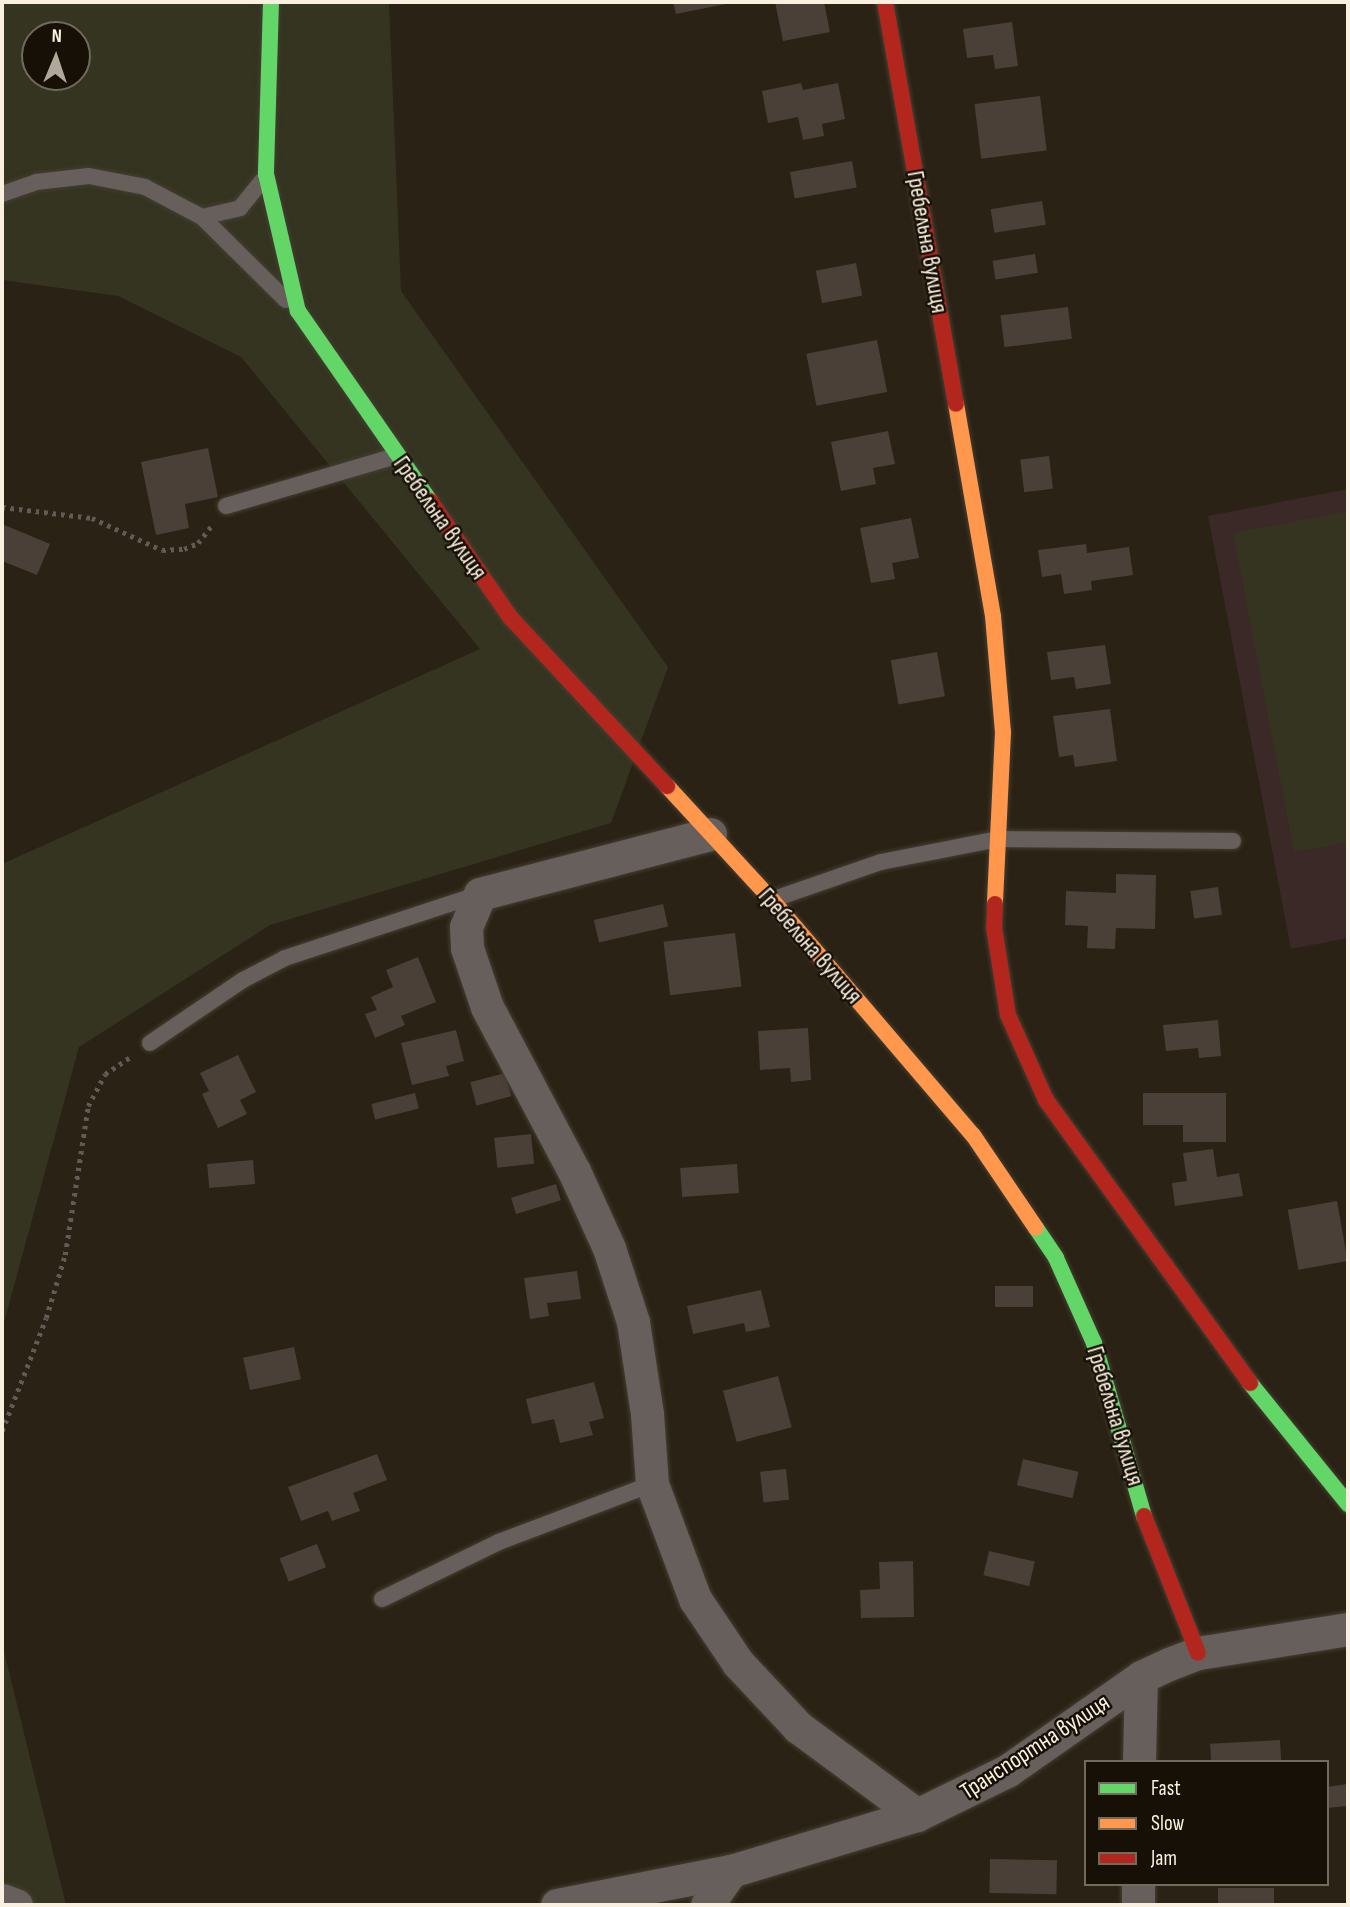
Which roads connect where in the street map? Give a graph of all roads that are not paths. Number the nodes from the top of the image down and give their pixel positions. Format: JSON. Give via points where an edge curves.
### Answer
{"nodes":[{"id":1,"x":271,"y":2,"type":"edge"},
{"id":2,"x":885,"y":2,"type":"edge"},
{"id":3,"x":265,"y":174,"type":"junction"},
{"id":4,"x":2,"y":194,"type":"edge"},
{"id":5,"x":202,"y":217,"type":"junction"},
{"id":6,"x":298,"y":311,"type":"junction"},
{"id":7,"x":396,"y":456,"type":"junction"},
{"id":8,"x":226,"y":506,"type":"road end"},
{"id":9,"x":710,"y":834,"type":"junction"},
{"id":10,"x":998,"y":839,"type":"junction"},
{"id":11,"x":1233,"y":841,"type":"dead end"},
{"id":12,"x":480,"y":894,"type":"junction"},
{"id":13,"x":772,"y":900,"type":"junction"},
{"id":14,"x":150,"y":1044,"type":"road end"},
{"id":15,"x":652,"y":1484,"type":"junction"},
{"id":16,"x":1348,"y":1504,"type":"edge"},
{"id":17,"x":382,"y":1599,"type":"dead end"},
{"id":18,"x":1348,"y":1629,"type":"edge"},
{"id":19,"x":1198,"y":1653,"type":"junction"},
{"id":20,"x":1140,"y":1678,"type":"junction"},
{"id":21,"x":1139,"y":1760,"type":"edge"},
{"id":22,"x":917,"y":1815,"type":"junction"},
{"id":23,"x":731,"y":1871,"type":"junction"},
{"id":24,"x":1138,"y":1886,"type":"edge"},
{"id":25,"x":2,"y":1900,"type":"edge"},
{"id":26,"x":16,"y":1905,"type":"edge"},
{"id":27,"x":557,"y":1905,"type":"edge"},
{"id":28,"x":707,"y":1905,"type":"edge"},
{"id":29,"x":1138,"y":1905,"type":"edge"}],
"edges":[{"from":1,"to":3,"type":"street"},
{"from":2,"to":10,"type":"street","name":"Гребельна вулиця","via":[[993,616],[1003,732]]},
{"from":3,"to":5,"type":"lane","via":[[240,208]]},
{"from":3,"to":6,"type":"street"},
{"from":4,"to":5,"type":"lane","via":[[36,182],[89,176],[145,187]]},
{"from":5,"to":6,"type":"lane"},
{"from":6,"to":7,"type":"street","name":"Гребельна вулиця"},
{"from":7,"to":8,"type":"lane"},
{"from":7,"to":9,"type":"street","name":"Гребельна вулиця","via":[[510,617]]},
{"from":9,"to":12,"type":"street"},
{"from":9,"to":13,"type":"street","name":"Гребельна вулиця"},
{"from":10,"to":11,"type":"lane"},
{"from":10,"to":13,"type":"lane","via":[[881,862]]},
{"from":10,"to":16,"type":"street","name":"Гребельна вулиця","via":[[994,927],[1008,1015],[1046,1100],[1225,1351]]},
{"from":12,"to":14,"type":"lane","via":[[285,958],[243,980]]},
{"from":12,"to":15,"type":"street","via":[[466,927],[475,975],[609,1248],[633,1322],[648,1414]]},
{"from":13,"to":19,"type":"street","name":"Гребельна вулиця","via":[[973,1135],[1056,1258],[1094,1343],[1149,1532]]},
{"from":15,"to":17,"type":"lane","via":[[499,1542]]},
{"from":15,"to":22,"type":"street","via":[[695,1599],[738,1663],[798,1727]]},
{"from":18,"to":19,"type":"street","name":"Транспортна вулиця"},
{"from":19,"to":20,"type":"street","name":"Транспортна вулиця"},
{"from":20,"to":21,"type":"street"},
{"from":20,"to":22,"type":"street","name":"Транспортна вулиця","via":[[1007,1771]]},
{"from":22,"to":23,"type":"street","name":"Транспортна вулиця"},
{"from":23,"to":27,"type":"street","name":"Транспортна вулиця"},
{"from":23,"to":28,"type":"street"},
{"from":24,"to":29,"type":"street"},
{"from":25,"to":26,"type":"street"}]}
